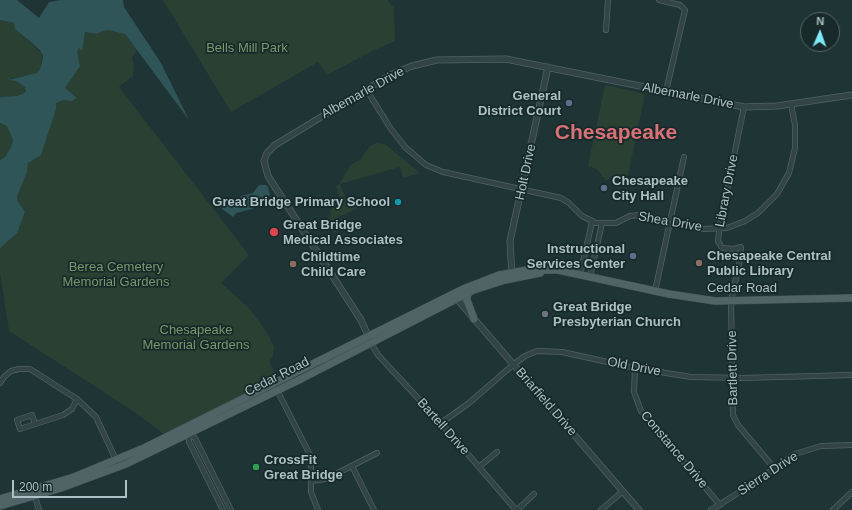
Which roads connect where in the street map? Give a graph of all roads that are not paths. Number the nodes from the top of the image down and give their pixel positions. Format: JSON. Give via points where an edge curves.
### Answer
{"nodes":[{"id":1,"x":608,"y":0,"type":"edge"},
{"id":2,"x":659,"y":0,"type":"edge"},
{"id":3,"x":606,"y":30,"type":"dead end"},
{"id":4,"x":548,"y":67,"type":"junction"},
{"id":5,"x":366,"y":88,"type":"junction"},
{"id":6,"x":666,"y":91,"type":"junction"},
{"id":7,"x":852,"y":95,"type":"edge"},
{"id":8,"x":791,"y":104,"type":"junction"},
{"id":9,"x":744,"y":106,"type":"junction"},
{"id":10,"x":684,"y":158,"type":"dead end"},
{"id":11,"x":522,"y":190,"type":"junction"},
{"id":12,"x":671,"y":221,"type":"junction"},
{"id":13,"x":592,"y":222,"type":"junction"},
{"id":14,"x":602,"y":223,"type":"junction"},
{"id":15,"x":720,"y":229,"type":"junction"},
{"id":16,"x":512,"y":275,"type":"junction"},
{"id":17,"x":580,"y":275,"type":"junction"},
{"id":18,"x":590,"y":277,"type":"junction"},
{"id":19,"x":655,"y":291,"type":"junction"},
{"id":20,"x":470,"y":292,"type":"junction"},
{"id":21,"x":457,"y":295,"type":"junction"},
{"id":22,"x":852,"y":298,"type":"edge"},
{"id":23,"x":731,"y":301,"type":"junction"},
{"id":24,"x":474,"y":319,"type":"junction"},
{"id":25,"x":370,"y":339,"type":"junction"},
{"id":26,"x":514,"y":364,"type":"junction"},
{"id":27,"x":635,"y":368,"type":"junction"},
{"id":28,"x":852,"y":375,"type":"edge"},
{"id":29,"x":733,"y":378,"type":"junction"},
{"id":30,"x":277,"y":382,"type":"junction"},
{"id":31,"x":0,"y":383,"type":"edge"},
{"id":32,"x":277,"y":390,"type":"junction"},
{"id":33,"x":77,"y":399,"type":"junction"},
{"id":34,"x":237,"y":402,"type":"junction"},
{"id":35,"x":441,"y":423,"type":"junction"},
{"id":36,"x":35,"y":424,"type":"dead end"},
{"id":37,"x":173,"y":434,"type":"junction"},
{"id":38,"x":189,"y":434,"type":"junction"},
{"id":39,"x":852,"y":445,"type":"edge"},
{"id":40,"x":497,"y":452,"type":"dead end"},
{"id":41,"x":377,"y":453,"type":"dead end"},
{"id":42,"x":117,"y":464,"type":"junction"},
{"id":43,"x":352,"y":466,"type":"junction"},
{"id":44,"x":479,"y":467,"type":"junction"},
{"id":45,"x":774,"y":468,"type":"junction"},
{"id":46,"x":311,"y":481,"type":"junction"},
{"id":47,"x":623,"y":491,"type":"junction"},
{"id":48,"x":852,"y":492,"type":"edge"},
{"id":49,"x":34,"y":493,"type":"junction"},
{"id":50,"x":534,"y":494,"type":"dead end"},
{"id":51,"x":0,"y":499,"type":"edge"},
{"id":52,"x":720,"y":505,"type":"junction"},
{"id":53,"x":0,"y":506,"type":"edge"},
{"id":54,"x":39,"y":510,"type":"edge"},
{"id":55,"x":223,"y":510,"type":"edge"},
{"id":56,"x":231,"y":510,"type":"edge"},
{"id":57,"x":318,"y":510,"type":"edge"},
{"id":58,"x":374,"y":510,"type":"edge"},
{"id":59,"x":516,"y":510,"type":"edge"},
{"id":60,"x":601,"y":510,"type":"edge"},
{"id":61,"x":639,"y":510,"type":"edge"},
{"id":62,"x":711,"y":510,"type":"edge"},
{"id":63,"x":832,"y":510,"type":"edge"}],
"edges":[{"from":1,"to":3,"type":"street"},
{"from":2,"to":6,"type":"street","via":[[680,5],[685,10]]},
{"from":4,"to":5,"type":"street","name":"Albemarle Drive","via":[[506,59],[438,60],[403,69]]},
{"from":4,"to":6,"type":"street","name":"Albemarle Drive"},
{"from":4,"to":11,"type":"street","name":"Holt Drive"},
{"from":5,"to":11,"type":"street","via":[[404,147],[426,165],[457,176]]},
{"from":5,"to":25,"type":"street","name":"Albemarle Drive","via":[[275,145],[269,150],[264,161],[272,182]]},
{"from":6,"to":9,"type":"street","name":"Albemarle Drive"},
{"from":7,"to":8,"type":"street","name":"Albemarle Drive"},
{"from":8,"to":9,"type":"street","name":"Albemarle Drive"},
{"from":8,"to":15,"type":"street","name":"Shea Drive","via":[[795,148],[791,167],[783,184],[770,202],[752,218]]},
{"from":9,"to":15,"type":"street","name":"Library Drive"},
{"from":10,"to":12,"type":"street"},
{"from":11,"to":13,"type":"street","via":[[564,199]]},
{"from":11,"to":16,"type":"street","name":"Holt Drive","via":[[510,241]]},
{"from":12,"to":14,"type":"street","name":"Shea Drive","via":[[636,215],[616,222]]},
{"from":12,"to":15,"type":"street","name":"Shea Drive","via":[[699,229]]},
{"from":12,"to":19,"type":"street"},
{"from":13,"to":14,"type":"street","name":"Shea Drive"},
{"from":13,"to":17,"type":"street"},
{"from":14,"to":18,"type":"street"},
{"from":15,"to":23,"type":"street","name":"Library Drive","via":[[718,241],[721,247],[741,247]]},
{"from":16,"to":17,"type":"main road","name":"Cedar Road","via":[[564,272]]},
{"from":16,"to":20,"type":"main road","name":"Cedar Road"},
{"from":16,"to":21,"type":"main road","name":"Cedar Road","via":[[481,280]]},
{"from":17,"to":18,"type":"main road","name":"Cedar Road"},
{"from":18,"to":19,"type":"main road","name":"Cedar Road"},
{"from":19,"to":23,"type":"main road","name":"Cedar Road","via":[[700,299]]},
{"from":20,"to":21,"type":"main road","name":"Cedar Road"},
{"from":20,"to":24,"type":"main road","via":[[467,300]]},
{"from":21,"to":24,"type":"street","name":"Briarfield Drive"},
{"from":21,"to":25,"type":"main road","name":"Cedar Road"},
{"from":22,"to":23,"type":"main road","name":"Cedar Road"},
{"from":23,"to":29,"type":"street","name":"Bartlett Drive"},
{"from":24,"to":26,"type":"street","name":"Briarfield Drive"},
{"from":25,"to":30,"type":"main road","name":"Cedar Road"},
{"from":25,"to":32,"type":"main road","name":"Cedar Road"},
{"from":25,"to":35,"type":"street","name":"Bartell Drive","via":[[378,355]]},
{"from":26,"to":27,"type":"street","name":"Old Drive","via":[[537,351],[552,350]]},
{"from":26,"to":35,"type":"street","name":"Old Drive","via":[[469,404]]},
{"from":26,"to":47,"type":"street","name":"Briarfield Drive"},
{"from":27,"to":29,"type":"street","name":"Old Drive","via":[[691,377]]},
{"from":27,"to":52,"type":"street","name":"Constance Drive","via":[[634,392],[641,411]]},
{"from":28,"to":29,"type":"street","name":"Old Drive"},
{"from":29,"to":45,"type":"street","name":"Bartlett Drive","via":[[735,420]]},
{"from":30,"to":32,"type":"street"},
{"from":30,"to":34,"type":"main road","name":"Cedar Road"},
{"from":31,"to":33,"type":"street","via":[[14,370],[30,369]]},
{"from":32,"to":38,"type":"main road","name":"Cedar Road"},
{"from":32,"to":46,"type":"street","via":[[311,457]]},
{"from":33,"to":36,"type":"street","via":[[67,413]]},
{"from":33,"to":42,"type":"street","via":[[96,417]]},
{"from":34,"to":37,"type":"main road","name":"Cedar Road"},
{"from":34,"to":38,"type":"main road","via":[[193,428]]},
{"from":35,"to":44,"type":"street","name":"Bartell Drive"},
{"from":37,"to":38,"type":"main road"},
{"from":37,"to":42,"type":"main road","name":"Cedar Road"},
{"from":38,"to":42,"type":"main road","name":"Cedar Road"},
{"from":38,"to":55,"type":"street","via":[[189,442]]},
{"from":38,"to":56,"type":"street","via":[[195,438]]},
{"from":39,"to":45,"type":"street","name":"Sierra Drive","via":[[821,446],[796,454]]},
{"from":40,"to":44,"type":"street"},
{"from":41,"to":43,"type":"street"},
{"from":42,"to":49,"type":"main road","name":"Cedar Road"},
{"from":43,"to":46,"type":"street","via":[[326,479]]},
{"from":43,"to":58,"type":"street"},
{"from":44,"to":59,"type":"street","name":"Bartell Drive"},
{"from":45,"to":52,"type":"street","name":"Sierra Drive"},
{"from":46,"to":57,"type":"street","via":[[311,492]]},
{"from":47,"to":60,"type":"street"},
{"from":47,"to":61,"type":"street","name":"Briarfield Drive"},
{"from":48,"to":63,"type":"street"},
{"from":49,"to":51,"type":"main road","name":"Cedar Road"},
{"from":49,"to":53,"type":"main road","name":"Cedar Road"},
{"from":49,"to":54,"type":"street"},
{"from":50,"to":59,"type":"street"},
{"from":52,"to":62,"type":"street","name":"Sierra Drive"}]}
